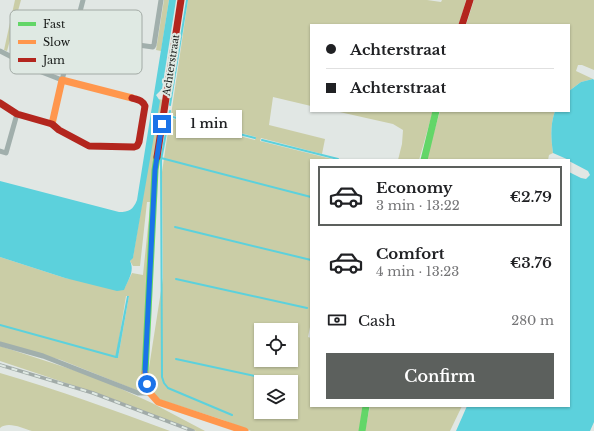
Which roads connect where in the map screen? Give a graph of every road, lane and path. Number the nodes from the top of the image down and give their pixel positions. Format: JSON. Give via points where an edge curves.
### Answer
{"nodes":[{"id":1,"x":83,"y":0,"type":"edge"},
{"id":2,"x":161,"y":0,"type":"edge"},
{"id":3,"x":181,"y":0,"type":"edge"},
{"id":4,"x":470,"y":0,"type":"edge"},
{"id":5,"x":80,"y":10,"type":"edge"},
{"id":6,"x":462,"y":24,"type":"edge"},
{"id":7,"x":142,"y":45,"type":"edge"},
{"id":8,"x":0,"y":50,"type":"edge"},
{"id":9,"x":10,"y":55,"type":"edge"},
{"id":10,"x":48,"y":74,"type":"edge"},
{"id":11,"x":64,"y":74,"type":"edge"},
{"id":12,"x":62,"y":80,"type":"junction"},
{"id":13,"x":0,"y":103,"type":"edge"},
{"id":14,"x":436,"y":112,"type":"edge"},
{"id":15,"x":17,"y":114,"type":"junction"},
{"id":16,"x":52,"y":124,"type":"junction"},
{"id":17,"x":0,"y":151,"type":"edge"},
{"id":18,"x":424,"y":159,"type":"edge"},
{"id":19,"x":0,"y":344,"type":"edge"},
{"id":20,"x":150,"y":393,"type":"junction"},
{"id":21,"x":366,"y":407,"type":"edge"},
{"id":22,"x":245,"y":431,"type":"edge"},
{"id":23,"x":362,"y":431,"type":"edge"}],
"edges":[{"from":1,"to":5,"type":"street"},
{"from":2,"to":7,"type":"street","via":[[154,45]]},
{"from":3,"to":20,"type":"street","name":"Achterstraat","via":[[155,170],[145,372]]},
{"from":4,"to":6,"type":"street"},
{"from":8,"to":9,"type":"street"},
{"from":10,"to":12,"type":"street"},
{"from":11,"to":12,"type":"street"},
{"from":12,"to":16,"type":"street"},
{"from":12,"to":16,"type":"street","via":[[143,102],[145,106],[139,142],[134,147],[89,146]]},
{"from":13,"to":15,"type":"street"},
{"from":14,"to":18,"type":"street"},
{"from":15,"to":16,"type":"street"},
{"from":15,"to":17,"type":"street","via":[[6,153]]},
{"from":19,"to":20,"type":"street","via":[[42,356],[138,393]]},
{"from":20,"to":22,"type":"street","via":[[158,402]]},
{"from":21,"to":23,"type":"street"}]}
